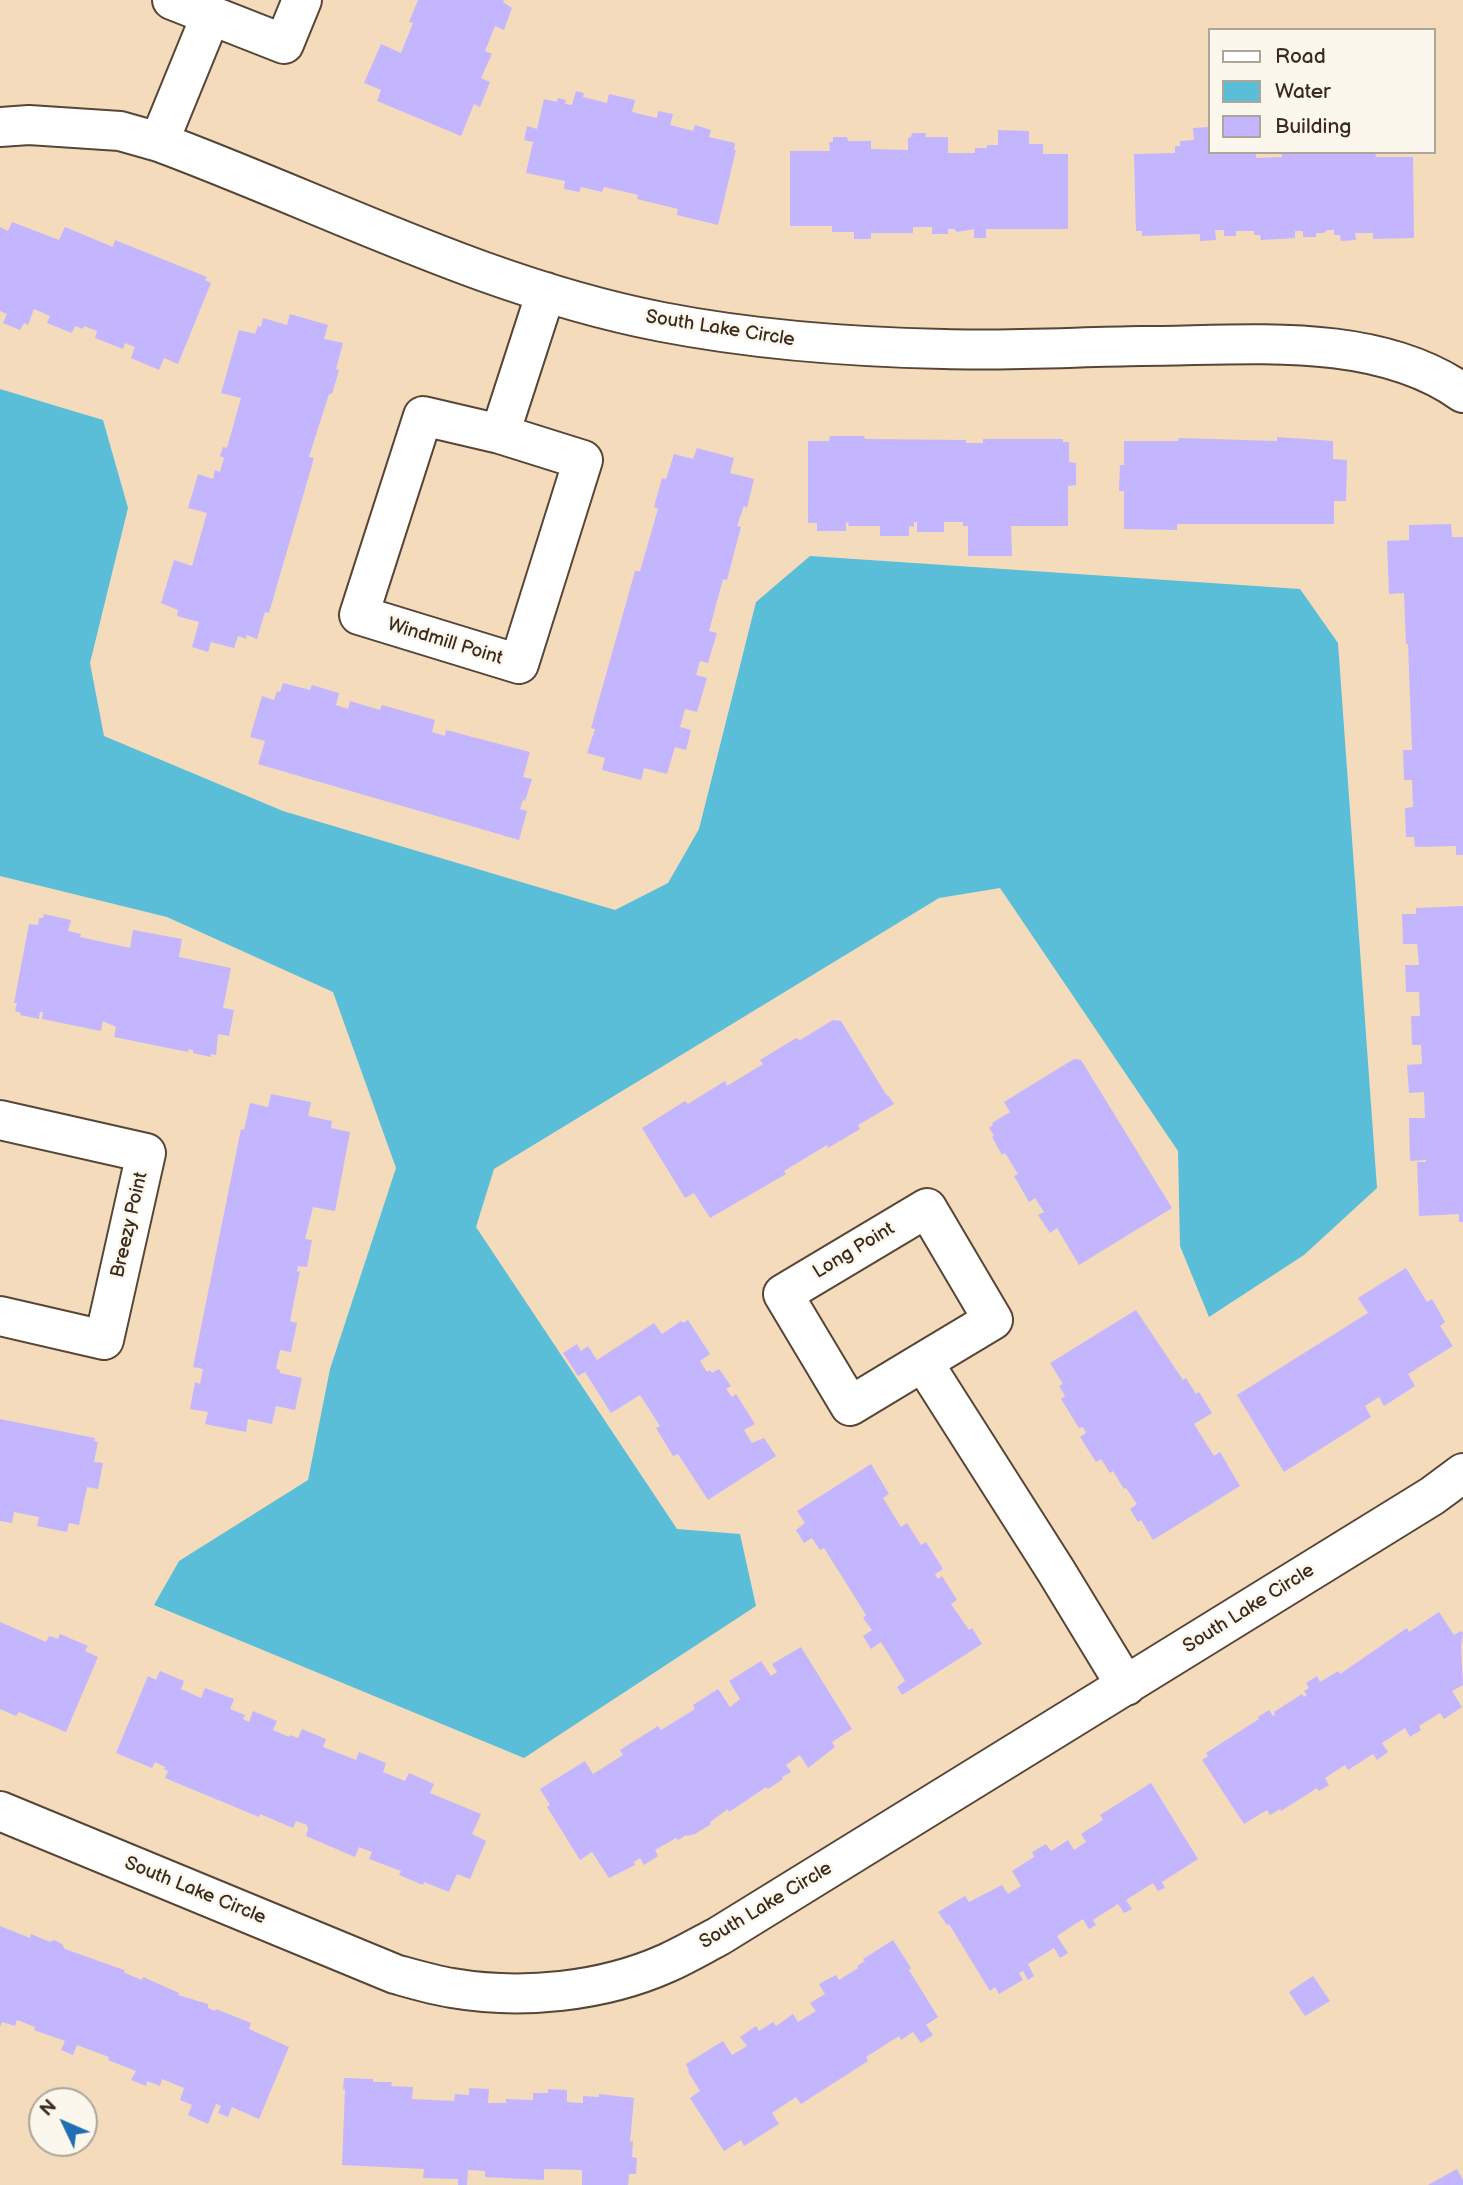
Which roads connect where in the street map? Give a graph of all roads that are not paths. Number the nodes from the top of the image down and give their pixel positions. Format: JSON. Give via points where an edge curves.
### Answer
{"nodes":[{"id":1,"x":172,"y":0,"type":"edge"},
{"id":2,"x":302,"y":0,"type":"edge"},
{"id":3,"x":211,"y":15,"type":"junction"},
{"id":4,"x":0,"y":127,"type":"edge"},
{"id":5,"x":159,"y":142,"type":"junction"},
{"id":6,"x":546,"y":292,"type":"junction"},
{"id":7,"x":1463,"y":393,"type":"edge"},
{"id":8,"x":500,"y":434,"type":"junction"},
{"id":9,"x":0,"y":1120,"type":"edge"},
{"id":10,"x":0,"y":1316,"type":"edge"},
{"id":11,"x":923,"y":1362,"type":"junction"},
{"id":12,"x":1463,"y":1473,"type":"edge"},
{"id":13,"x":1126,"y":1686,"type":"junction"},
{"id":14,"x":0,"y":1811,"type":"edge"}],
"edges":[{"from":1,"to":3,"type":"street"},
{"from":2,"to":3,"type":"street","via":[[284,44]]},
{"from":3,"to":5,"type":"street"},
{"from":4,"to":5,"type":"street","name":"South Lake Circle","via":[[120,131]]},
{"from":5,"to":6,"type":"street","name":"South Lake Circle","via":[[444,259]]},
{"from":6,"to":7,"type":"street","name":"South Lake Circle","via":[[659,321],[767,339],[948,349],[1282,345],[1356,351],[1407,364]]},
{"from":6,"to":8,"type":"street"},
{"from":8,"to":8,"type":"street","name":"Windmill Point","via":[[423,416],[359,615],[519,664],[583,460]]},
{"from":9,"to":10,"type":"street","name":"Breezy Point","via":[[146,1153],[104,1339]]},
{"from":11,"to":11,"type":"street","name":"Long Point","via":[[993,1320],[927,1208],[783,1294],[850,1406]]},
{"from":11,"to":13,"type":"street"},
{"from":12,"to":13,"type":"street","name":"South Lake Circle"},
{"from":13,"to":14,"type":"street","name":"South Lake Circle","via":[[719,1936],[667,1964],[582,1988],[513,1993],[452,1988],[395,1974]]}]}
